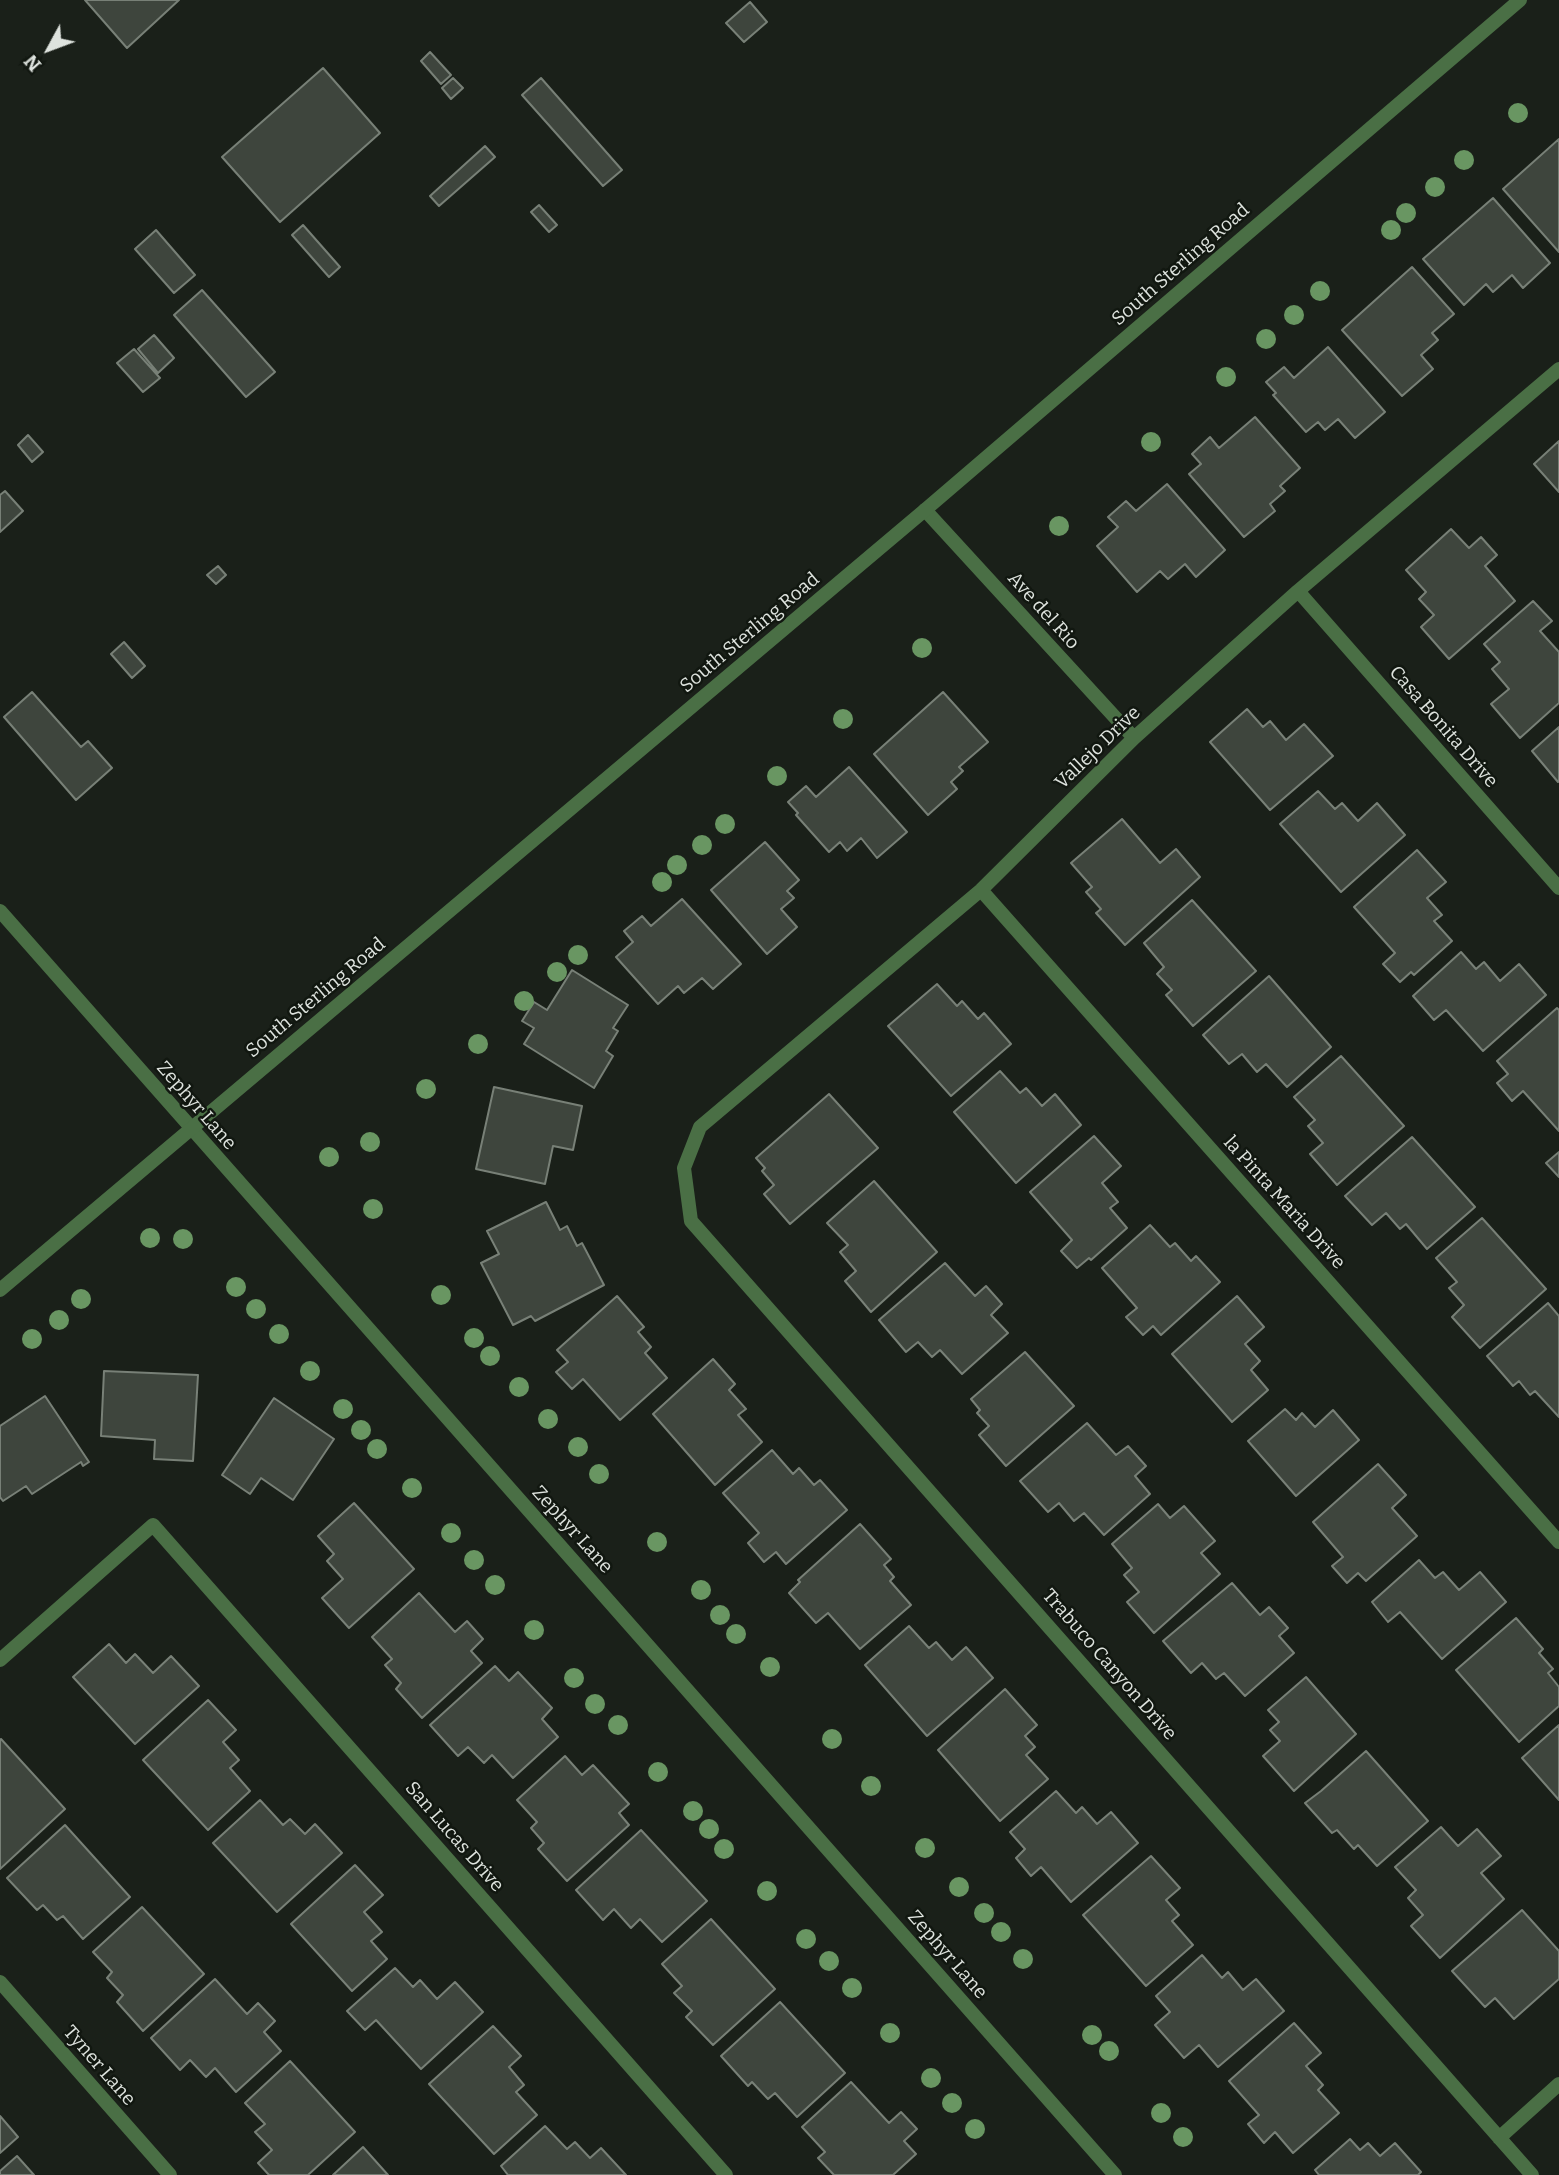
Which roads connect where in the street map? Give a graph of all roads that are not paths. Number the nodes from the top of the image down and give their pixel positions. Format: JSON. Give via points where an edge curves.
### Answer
{"nodes":[{"id":1,"x":1520,"y":0,"type":"edge"},
{"id":2,"x":1559,"y":369,"type":"edge"},
{"id":3,"x":925,"y":510,"type":"junction"},
{"id":4,"x":1298,"y":591,"type":"junction"},
{"id":5,"x":1134,"y":738,"type":"junction"},
{"id":6,"x":1559,"y":888,"type":"edge"},
{"id":7,"x":981,"y":890,"type":"junction"},
{"id":8,"x":0,"y":911,"type":"edge"},
{"id":9,"x":191,"y":1129,"type":"junction"},
{"id":10,"x":684,"y":1168,"type":"joint"},
{"id":11,"x":0,"y":1290,"type":"edge"},
{"id":12,"x":1559,"y":1542,"type":"edge"},
{"id":13,"x":0,"y":1660,"type":"edge"},
{"id":14,"x":0,"y":1982,"type":"edge"},
{"id":15,"x":1559,"y":2084,"type":"edge"},
{"id":16,"x":1499,"y":2138,"type":"junction"},
{"id":17,"x":170,"y":2175,"type":"edge"},
{"id":18,"x":726,"y":2175,"type":"edge"},
{"id":19,"x":1115,"y":2175,"type":"edge"},
{"id":20,"x":1532,"y":2175,"type":"edge"}],
"edges":[{"from":1,"to":3,"type":"street","name":"South Sterling Road"},
{"from":2,"to":4,"type":"street","name":"Vallejo Drive"},
{"from":3,"to":5,"type":"street","name":"Ave del Rio"},
{"from":3,"to":9,"type":"street","name":"South Sterling Road"},
{"from":4,"to":5,"type":"street","name":"Vallejo Drive"},
{"from":4,"to":6,"type":"street","name":"Casa Bonita Drive"},
{"from":5,"to":7,"type":"street","name":"Vallejo Drive"},
{"from":7,"to":10,"type":"street","name":"Vallejo Drive","via":[[700,1127]]},
{"from":7,"to":12,"type":"street","name":"la Pinta Maria Drive"},
{"from":8,"to":9,"type":"street","name":"Zephyr Lane"},
{"from":9,"to":11,"type":"street","name":"South Sterling Road"},
{"from":9,"to":19,"type":"street","name":"Zephyr Lane"},
{"from":10,"to":16,"type":"street","name":"Trabuco Canyon Drive","via":[[691,1221]]},
{"from":13,"to":18,"type":"street","name":"San Lucas Drive","via":[[153,1525]]},
{"from":14,"to":17,"type":"street","name":"Tyner Lane"},
{"from":15,"to":16,"type":"street"},
{"from":16,"to":20,"type":"street","name":"Trabuco Canyon Drive"}]}
